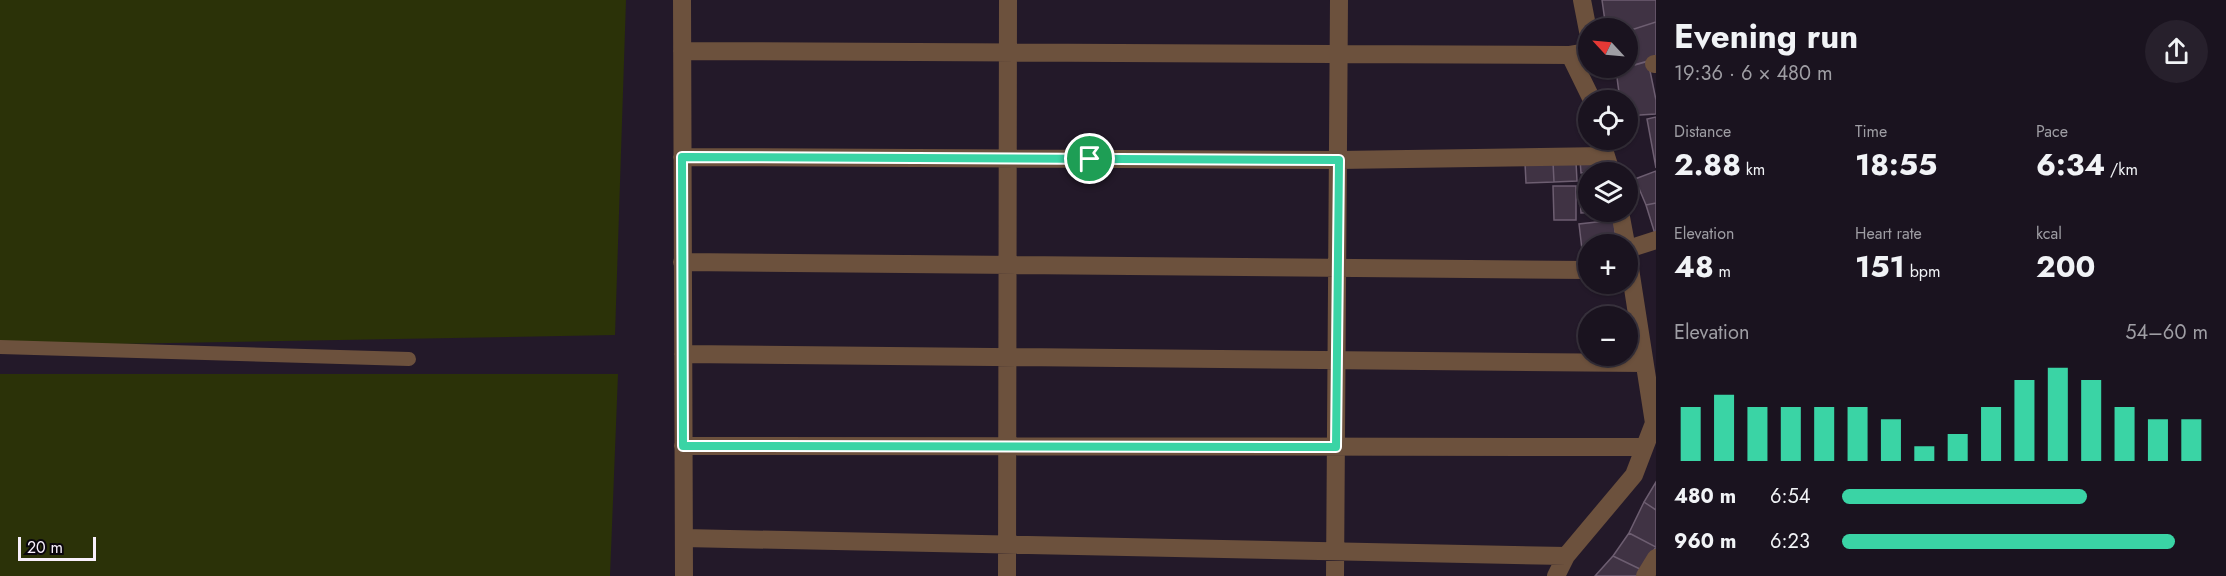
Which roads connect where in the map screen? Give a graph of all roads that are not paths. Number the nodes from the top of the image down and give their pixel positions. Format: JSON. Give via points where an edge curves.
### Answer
{"nodes":[{"id":1,"x":682,"y":0,"type":"edge"},
{"id":2,"x":1008,"y":0,"type":"edge"},
{"id":3,"x":1339,"y":0,"type":"edge"},
{"id":4,"x":1582,"y":0,"type":"edge"},
{"id":5,"x":1585,"y":18,"type":"edge"},
{"id":6,"x":682,"y":51,"type":"junction"},
{"id":7,"x":1008,"y":54,"type":"junction"},
{"id":8,"x":1340,"y":54,"type":"junction"},
{"id":9,"x":1578,"y":54,"type":"edge"},
{"id":10,"x":1570,"y":55,"type":"junction"},
{"id":11,"x":1587,"y":90,"type":"edge"},
{"id":12,"x":1606,"y":156,"type":"edge"},
{"id":13,"x":682,"y":157,"type":"junction"},
{"id":14,"x":1008,"y":159,"type":"junction"},
{"id":15,"x":1339,"y":160,"type":"junction"},
{"id":16,"x":1656,"y":240,"type":"edge"},
{"id":17,"x":1638,"y":244,"type":"edge"},
{"id":18,"x":682,"y":262,"type":"junction"},
{"id":19,"x":1008,"y":266,"type":"junction"},
{"id":20,"x":1338,"y":269,"type":"junction"},
{"id":21,"x":1578,"y":270,"type":"edge"},
{"id":22,"x":1633,"y":294,"type":"edge"},
{"id":23,"x":0,"y":347,"type":"edge"},
{"id":24,"x":683,"y":354,"type":"junction"},
{"id":25,"x":1007,"y":358,"type":"junction"},
{"id":26,"x":409,"y":359,"type":"dead end"},
{"id":27,"x":1337,"y":361,"type":"junction"},
{"id":28,"x":1644,"y":363,"type":"junction"},
{"id":29,"x":683,"y":446,"type":"junction"},
{"id":30,"x":1007,"y":447,"type":"junction"},
{"id":31,"x":1336,"y":447,"type":"junction"},
{"id":32,"x":1644,"y":447,"type":"junction"},
{"id":33,"x":684,"y":538,"type":"junction"},
{"id":34,"x":1007,"y":545,"type":"junction"},
{"id":35,"x":1335,"y":552,"type":"junction"},
{"id":36,"x":1566,"y":556,"type":"junction"},
{"id":37,"x":1656,"y":558,"type":"edge"},
{"id":38,"x":684,"y":576,"type":"edge"},
{"id":39,"x":1007,"y":576,"type":"edge"},
{"id":40,"x":1335,"y":576,"type":"edge"},
{"id":41,"x":1556,"y":576,"type":"edge"},
{"id":42,"x":1645,"y":576,"type":"edge"}],
"edges":[{"from":1,"to":6,"type":"street"},
{"from":2,"to":7,"type":"street"},
{"from":3,"to":8,"type":"street"},
{"from":4,"to":5,"type":"street"},
{"from":6,"to":7,"type":"street"},
{"from":6,"to":13,"type":"street"},
{"from":7,"to":8,"type":"street"},
{"from":7,"to":14,"type":"street"},
{"from":8,"to":10,"type":"street"},
{"from":8,"to":15,"type":"street"},
{"from":9,"to":10,"type":"street"},
{"from":10,"to":11,"type":"street"},
{"from":12,"to":15,"type":"street"},
{"from":13,"to":14,"type":"street"},
{"from":13,"to":18,"type":"street"},
{"from":14,"to":15,"type":"street"},
{"from":14,"to":19,"type":"street"},
{"from":15,"to":20,"type":"street"},
{"from":16,"to":17,"type":"street"},
{"from":18,"to":19,"type":"street"},
{"from":18,"to":24,"type":"street"},
{"from":19,"to":20,"type":"street"},
{"from":19,"to":25,"type":"street"},
{"from":20,"to":21,"type":"street"},
{"from":20,"to":27,"type":"street"},
{"from":22,"to":28,"type":"street"},
{"from":23,"to":26,"type":"lane"},
{"from":24,"to":25,"type":"street"},
{"from":24,"to":29,"type":"street"},
{"from":25,"to":27,"type":"street"},
{"from":25,"to":30,"type":"street"},
{"from":27,"to":28,"type":"street"},
{"from":27,"to":31,"type":"street"},
{"from":28,"to":32,"type":"street","via":[[1654,423]]},
{"from":29,"to":30,"type":"street"},
{"from":29,"to":33,"type":"street"},
{"from":30,"to":31,"type":"street"},
{"from":30,"to":34,"type":"street"},
{"from":31,"to":32,"type":"street"},
{"from":31,"to":35,"type":"street"},
{"from":32,"to":36,"type":"street","via":[[1634,475]]},
{"from":33,"to":34,"type":"street"},
{"from":33,"to":38,"type":"street"},
{"from":34,"to":35,"type":"street"},
{"from":34,"to":39,"type":"street"},
{"from":35,"to":36,"type":"street"},
{"from":35,"to":40,"type":"street"},
{"from":36,"to":41,"type":"street"},
{"from":37,"to":42,"type":"street"}]}
